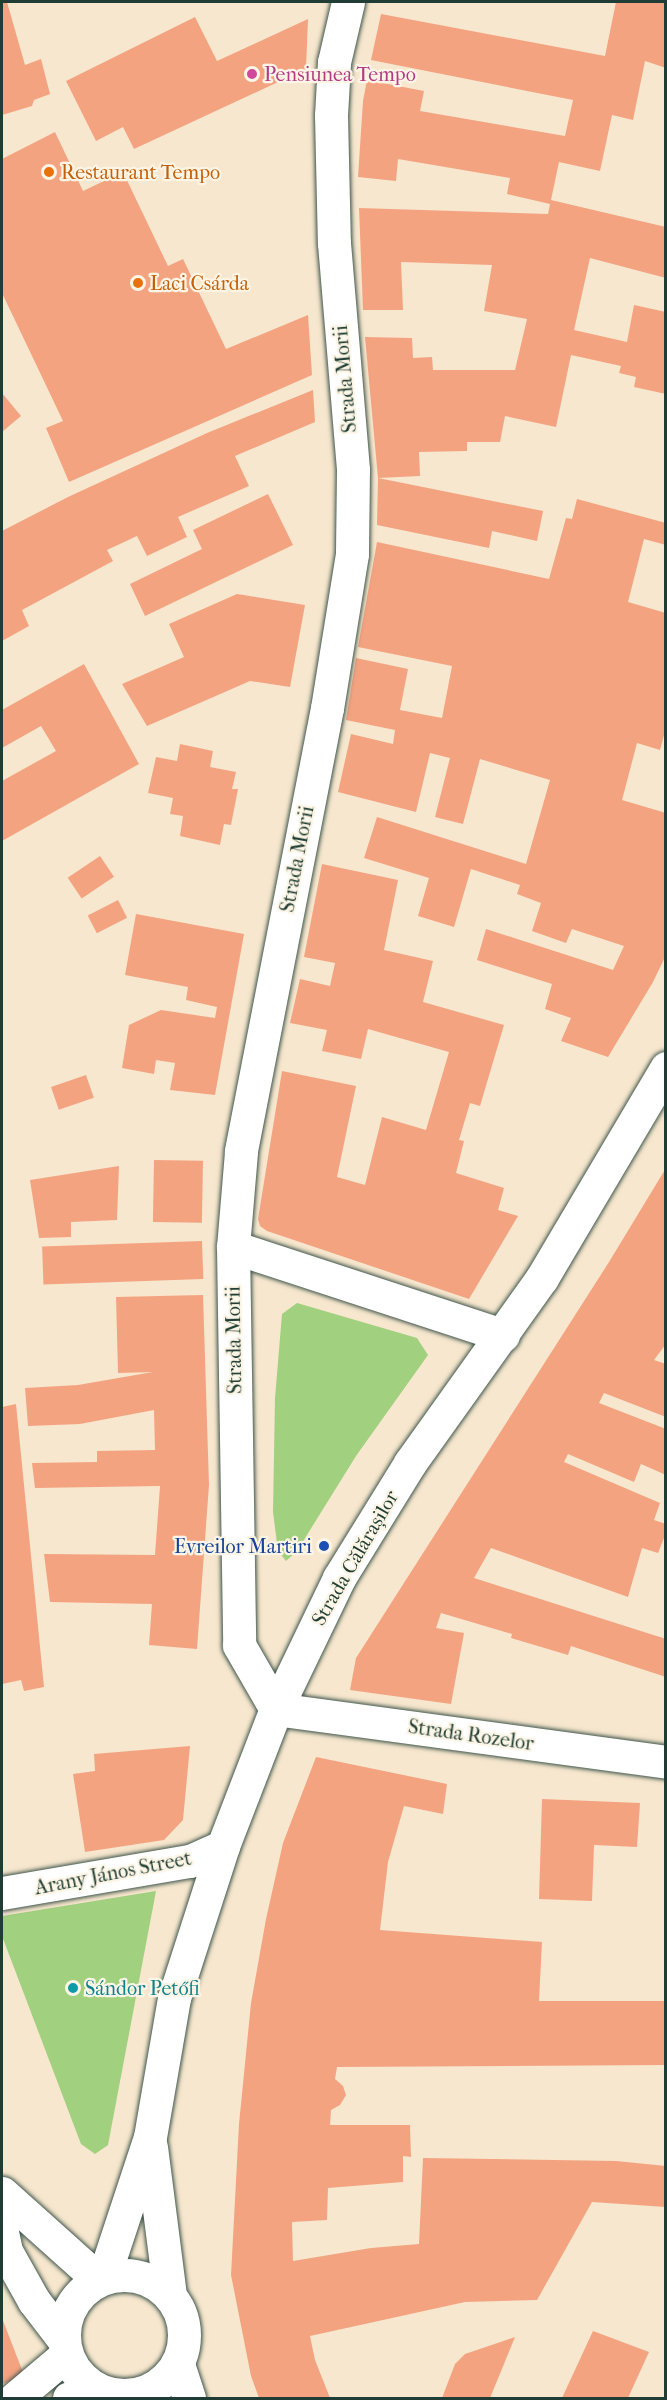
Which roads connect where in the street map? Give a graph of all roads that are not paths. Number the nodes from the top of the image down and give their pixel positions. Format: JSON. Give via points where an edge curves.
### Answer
{"nodes":[{"id":1,"x":348,"y":2,"type":"edge"},
{"id":2,"x":666,"y":1068,"type":"edge"},
{"id":3,"x":232,"y":1247,"type":"junction"},
{"id":4,"x":503,"y":1335,"type":"junction"},
{"id":5,"x":276,"y":1709,"type":"junction"},
{"id":6,"x":666,"y":1762,"type":"edge"},
{"id":7,"x":223,"y":1846,"type":"junction"},
{"id":8,"x":2,"y":1893,"type":"edge"},
{"id":9,"x":150,"y":2137,"type":"junction"},
{"id":10,"x":2,"y":2193,"type":"edge"},
{"id":11,"x":2,"y":2232,"type":"edge"},
{"id":12,"x":102,"y":2278,"type":"junction"},
{"id":13,"x":170,"y":2296,"type":"junction"},
{"id":14,"x":65,"y":2347,"type":"junction"},
{"id":15,"x":178,"y":2364,"type":"junction"},
{"id":16,"x":102,"y":2396,"type":"edge"},
{"id":17,"x":15,"y":2398,"type":"edge"},
{"id":18,"x":189,"y":2398,"type":"edge"}],
"edges":[{"from":1,"to":3,"type":"street","name":"Strada Morii","via":[[334,62],[332,115],[334,243],[352,470],[352,554],[327,708],[241,1152]]},
{"from":2,"to":4,"type":"street","name":"Strada Călărașilor","via":[[542,1278]]},
{"from":3,"to":4,"type":"street"},
{"from":3,"to":5,"type":"street","name":"Strada Morii","via":[[239,1645]]},
{"from":4,"to":5,"type":"street","name":"Strada Călărașilor","via":[[410,1463],[345,1569]]},
{"from":5,"to":6,"type":"street","name":"Strada Rozelor"},
{"from":5,"to":7,"type":"street","name":"Strada Călărașilor"},
{"from":7,"to":8,"type":"street","name":"Arany János Street","via":[[190,1861]]},
{"from":7,"to":9,"type":"street","name":"Strada Călărașilor","via":[[174,1998]]},
{"from":9,"to":12,"type":"street","name":"Strada Călărașilor"},
{"from":9,"to":13,"type":"street","name":"Strada Călărașilor"},
{"from":10,"to":12,"type":"street"},
{"from":11,"to":14,"type":"street","via":[[6,2251]]},
{"from":12,"to":13,"type":"street","via":[[128,2275],[151,2281]]},
{"from":12,"to":14,"type":"street","via":[[84,2290],[69,2308],[63,2331]]},
{"from":13,"to":15,"type":"street","via":[[182,2316],[185,2340]]},
{"from":14,"to":16,"type":"street","via":[[78,2375]]},
{"from":14,"to":17,"type":"street"},
{"from":15,"to":16,"type":"street","via":[[164,2382],[143,2394]]},
{"from":15,"to":18,"type":"street"}]}
